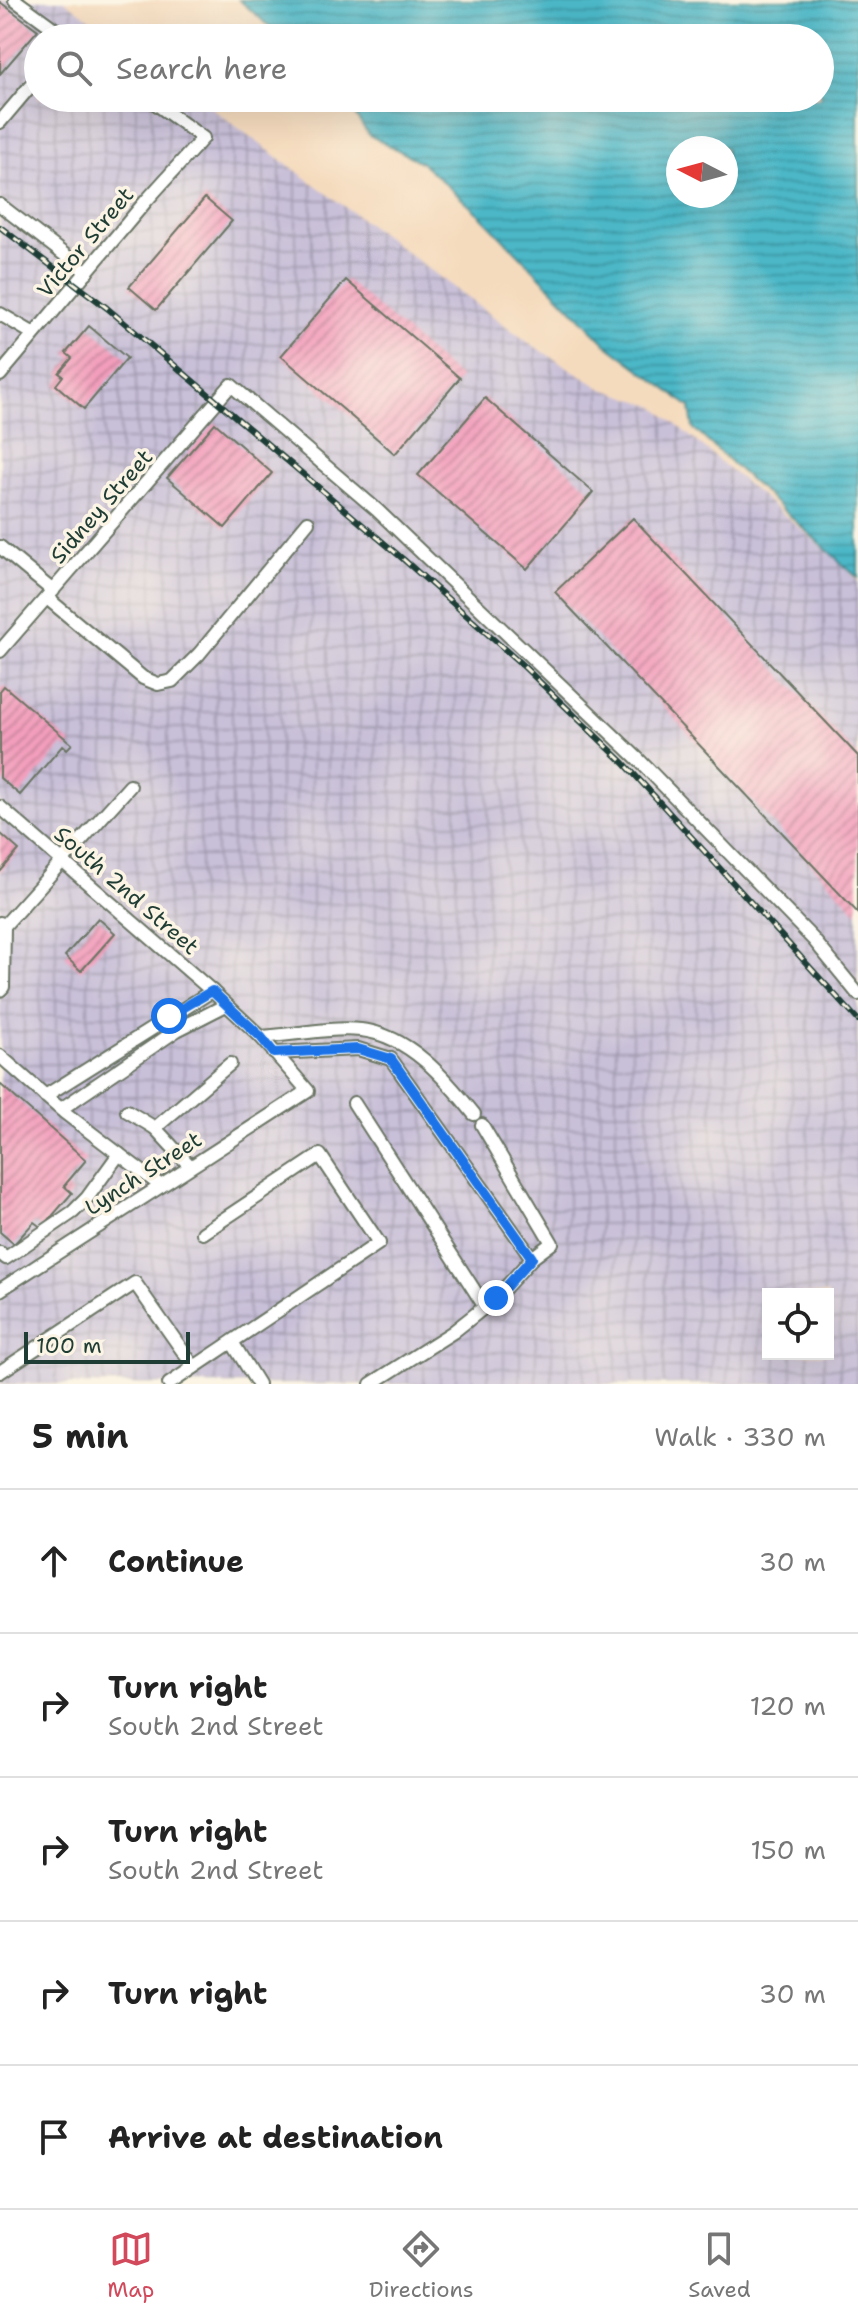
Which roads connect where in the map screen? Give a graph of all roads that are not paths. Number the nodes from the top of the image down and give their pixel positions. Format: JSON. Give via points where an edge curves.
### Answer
{"nodes":[{"id":1,"x":15,"y":0,"type":"edge"},
{"id":2,"x":48,"y":24,"type":"edge"},
{"id":3,"x":24,"y":94,"type":"edge"},
{"id":4,"x":167,"y":112,"type":"edge"},
{"id":5,"x":0,"y":122,"type":"edge"},
{"id":6,"x":0,"y":205,"type":"edge"},
{"id":7,"x":87,"y":272,"type":"junction"},
{"id":8,"x":0,"y":314,"type":"edge"},
{"id":9,"x":34,"y":334,"type":"junction"},
{"id":10,"x":0,"y":375,"type":"edge"},
{"id":11,"x":308,"y":522,"type":"dead end"},
{"id":12,"x":0,"y":547,"type":"edge"},
{"id":13,"x":50,"y":594,"type":"junction"},
{"id":14,"x":0,"y":651,"type":"edge"},
{"id":15,"x":130,"y":786,"type":"dead end"},
{"id":16,"x":0,"y":807,"type":"edge"},
{"id":17,"x":64,"y":862,"type":"junction"},
{"id":18,"x":2,"y":925,"type":"edge"},
{"id":19,"x":0,"y":990,"type":"edge"},
{"id":20,"x":212,"y":991,"type":"junction"},
{"id":21,"x":858,"y":994,"type":"edge"},
{"id":22,"x":226,"y":1005,"type":"junction"},
{"id":23,"x":261,"y":1037,"type":"junction"},
{"id":24,"x":274,"y":1053,"type":"junction"},
{"id":25,"x":0,"y":1056,"type":"edge"},
{"id":26,"x":230,"y":1064,"type":"dead end"},
{"id":27,"x":308,"y":1091,"type":"joint"},
{"id":28,"x":45,"y":1096,"type":"junction"},
{"id":29,"x":354,"y":1103,"type":"dead end"},
{"id":30,"x":61,"y":1109,"type":"junction"},
{"id":31,"x":127,"y":1111,"type":"dead end"},
{"id":32,"x":474,"y":1114,"type":"dead end"},
{"id":33,"x":482,"y":1125,"type":"dead end"},
{"id":34,"x":155,"y":1128,"type":"junction"},
{"id":35,"x":119,"y":1154,"type":"junction"},
{"id":36,"x":190,"y":1166,"type":"junction"},
{"id":37,"x":161,"y":1186,"type":"junction"},
{"id":38,"x":203,"y":1233,"type":"dead end"},
{"id":39,"x":0,"y":1253,"type":"edge"},
{"id":40,"x":532,"y":1258,"type":"junction"},
{"id":41,"x":0,"y":1290,"type":"edge"},
{"id":42,"x":485,"y":1307,"type":"junction"},
{"id":43,"x":232,"y":1342,"type":"junction"},
{"id":44,"x":194,"y":1367,"type":"junction"},
{"id":45,"x":0,"y":1372,"type":"edge"},
{"id":46,"x":169,"y":1384,"type":"edge"},
{"id":47,"x":258,"y":1384,"type":"edge"},
{"id":48,"x":371,"y":1384,"type":"edge"}],
"edges":[{"from":1,"to":2,"type":"street"},
{"from":3,"to":5,"type":"street"},
{"from":4,"to":7,"type":"street","name":"Victor Street","via":[[203,138]]},
{"from":6,"to":7,"type":"street"},
{"from":7,"to":9,"type":"street","name":"Victor Street"},
{"from":8,"to":9,"type":"street"},
{"from":9,"to":10,"type":"street","name":"Victor Street"},
{"from":11,"to":13,"type":"street","via":[[172,681],[158,684],[143,678]]},
{"from":12,"to":13,"type":"street"},
{"from":13,"to":14,"type":"street","name":"Sidney Street"},
{"from":13,"to":21,"type":"street","name":"Sidney Street","via":[[231,385],[389,521],[631,752],[813,939]]},
{"from":15,"to":17,"type":"street"},
{"from":16,"to":17,"type":"street","name":"South 2nd Street"},
{"from":17,"to":18,"type":"street"},
{"from":17,"to":20,"type":"street","name":"South 2nd Street"},
{"from":18,"to":19,"type":"street"},
{"from":20,"to":22,"type":"street","name":"South 2nd Street"},
{"from":20,"to":28,"type":"street"},
{"from":22,"to":23,"type":"street","name":"South 2nd Street"},
{"from":22,"to":30,"type":"street","via":[[177,1030]]},
{"from":23,"to":24,"type":"street","name":"South 2nd Street"},
{"from":23,"to":32,"type":"street","via":[[364,1030],[391,1038],[430,1066]]},
{"from":24,"to":27,"type":"street","name":"South 2nd Street"},
{"from":24,"to":40,"type":"street","via":[[358,1049],[391,1059]]},
{"from":25,"to":28,"type":"street"},
{"from":26,"to":34,"type":"street"},
{"from":27,"to":36,"type":"street","name":"Lynch Street"},
{"from":28,"to":30,"type":"street"},
{"from":29,"to":42,"type":"street"},
{"from":30,"to":35,"type":"street"},
{"from":31,"to":34,"type":"street"},
{"from":33,"to":40,"type":"street","via":[[552,1243]]},
{"from":34,"to":36,"type":"street"},
{"from":35,"to":37,"type":"street"},
{"from":35,"to":39,"type":"street","via":[[73,1212],[6,1258]]},
{"from":36,"to":37,"type":"street","name":"Lynch Street"},
{"from":37,"to":41,"type":"street","name":"Lynch Street"},
{"from":38,"to":43,"type":"street","via":[[320,1155],[379,1243]]},
{"from":40,"to":42,"type":"street"},
{"from":42,"to":48,"type":"street"},
{"from":43,"to":44,"type":"street"},
{"from":43,"to":47,"type":"street"},
{"from":44,"to":45,"type":"street","via":[[135,1283]]},
{"from":44,"to":46,"type":"street"}]}
